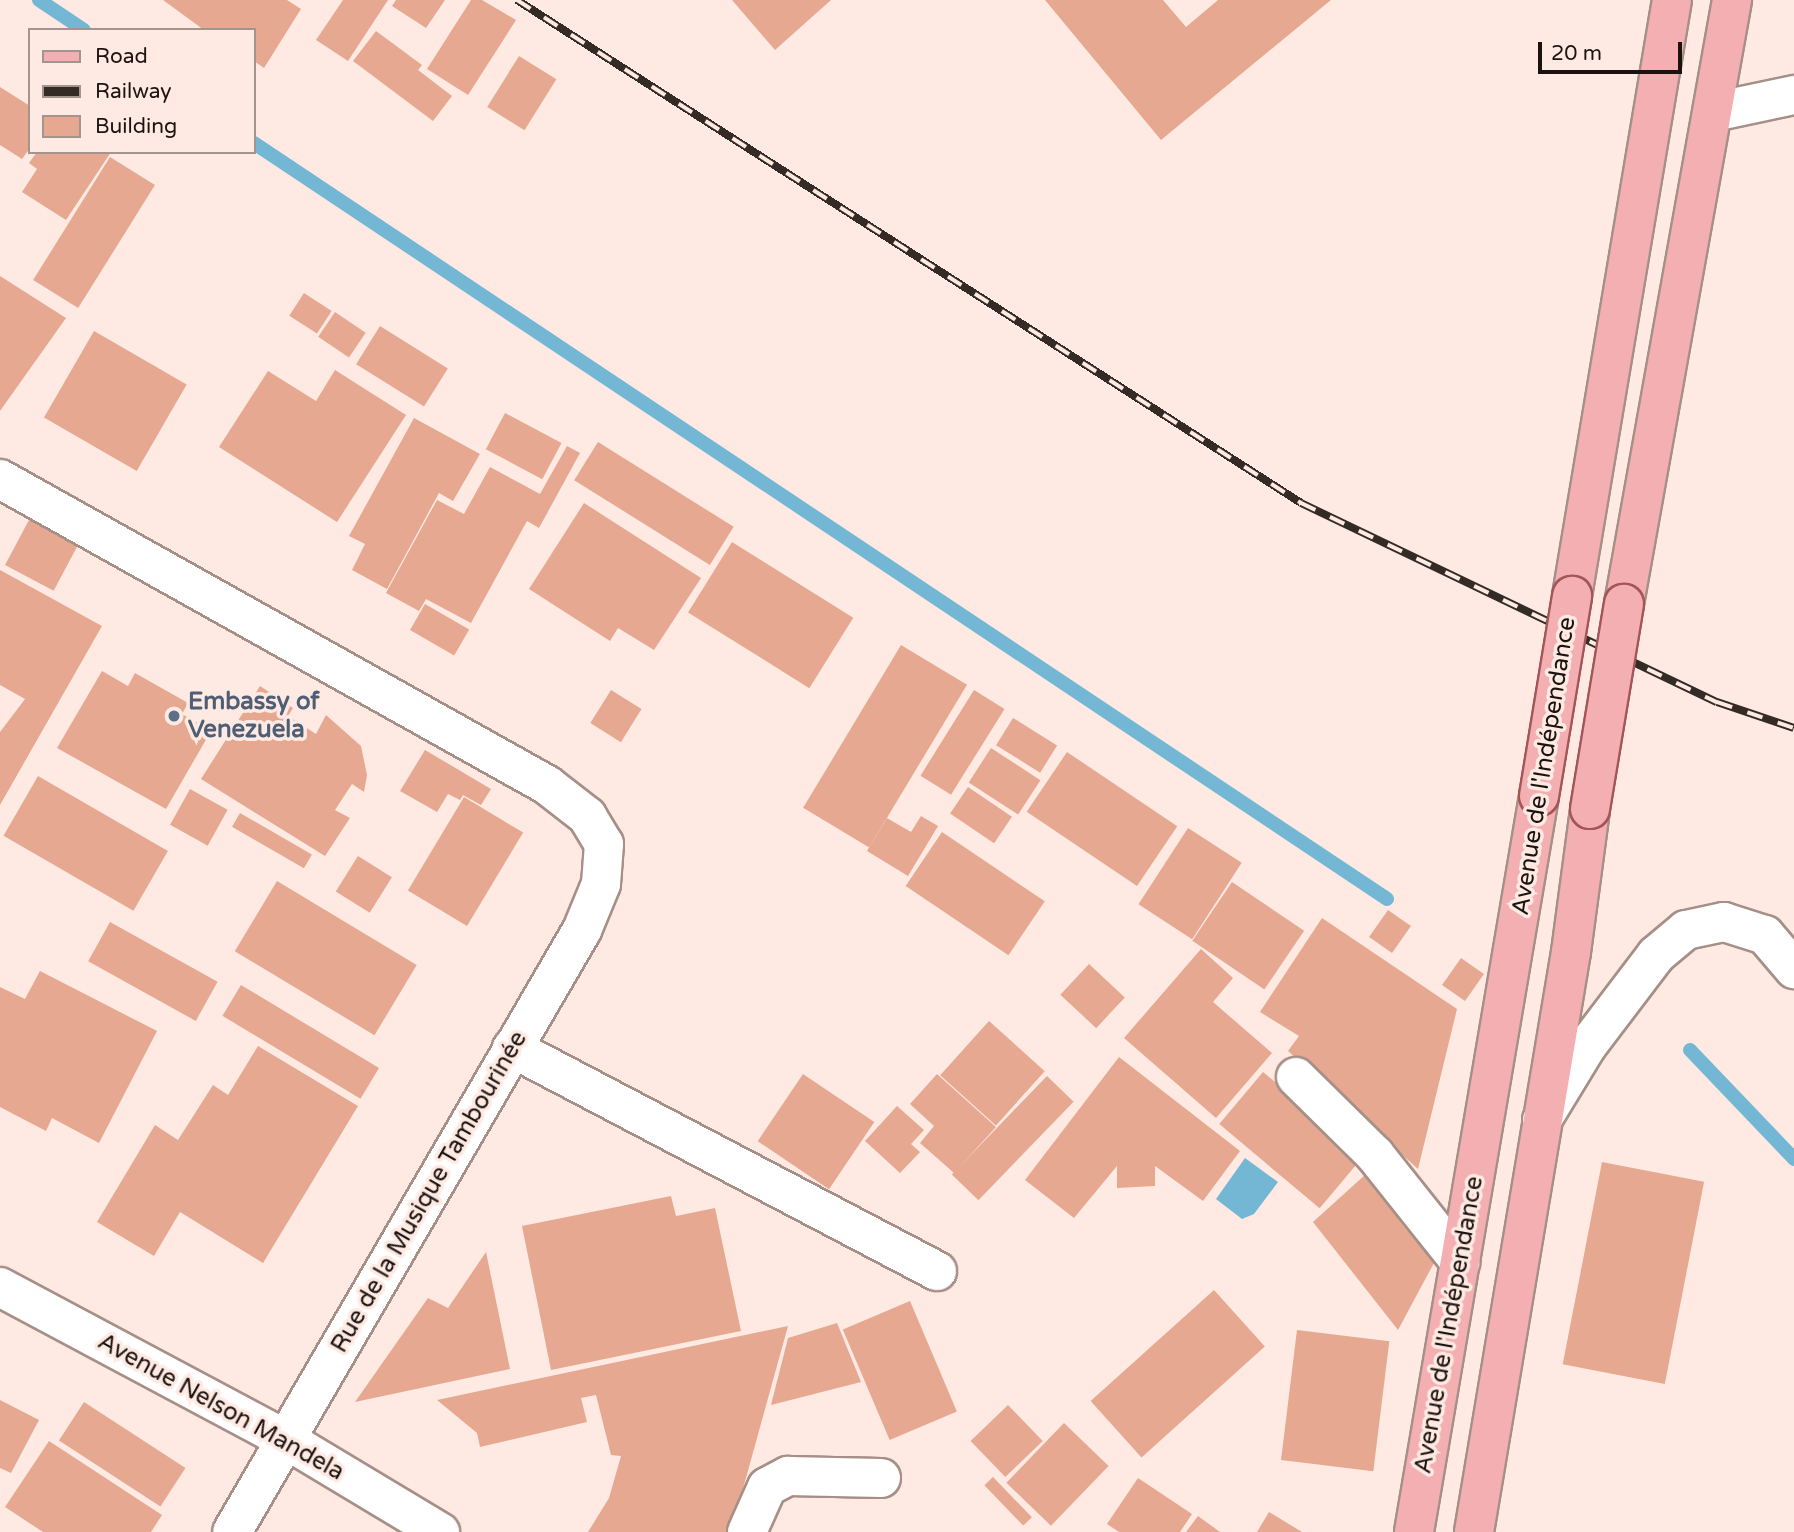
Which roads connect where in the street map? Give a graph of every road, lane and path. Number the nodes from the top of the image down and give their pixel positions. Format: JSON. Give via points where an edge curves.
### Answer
{"nodes":[{"id":1,"x":1672,"y":0,"type":"edge"},
{"id":2,"x":1732,"y":0,"type":"edge"},
{"id":3,"x":1794,"y":95,"type":"edge"},
{"id":4,"x":1714,"y":112,"type":"junction"},
{"id":5,"x":0,"y":479,"type":"edge"},
{"id":6,"x":1794,"y":969,"type":"edge"},
{"id":7,"x":512,"y":1048,"type":"junction"},
{"id":8,"x":1296,"y":1077,"type":"dead end"},
{"id":9,"x":1541,"y":1121,"type":"junction"},
{"id":10,"x":1460,"y":1262,"type":"junction"},
{"id":11,"x":937,"y":1271,"type":"dead end"},
{"id":12,"x":0,"y":1287,"type":"edge"},
{"id":13,"x":285,"y":1439,"type":"junction"},
{"id":14,"x":881,"y":1478,"type":"dead end"},
{"id":15,"x":232,"y":1532,"type":"edge"},
{"id":16,"x":440,"y":1532,"type":"edge"},
{"id":17,"x":747,"y":1532,"type":"edge"},
{"id":18,"x":1414,"y":1532,"type":"edge"},
{"id":19,"x":1474,"y":1532,"type":"edge"}],
"edges":[{"from":1,"to":10,"type":"main road","name":"Avenue de l'Indépendance","bridge":true},
{"from":2,"to":4,"type":"main road"},
{"from":3,"to":4,"type":"street"},
{"from":4,"to":9,"type":"main road","bridge":true,"via":[[1624,604]]},
{"from":5,"to":7,"type":"street","name":"Rue de la Musique Tambourinée","via":[[547,785],[587,816],[604,844],[601,884],[582,930]]},
{"from":6,"to":9,"type":"street","via":[[1765,935],[1724,922],[1686,930],[1656,955],[1587,1046]]},
{"from":7,"to":11,"type":"street"},
{"from":7,"to":13,"type":"street","name":"Rue de la Musique Tambourinée"},
{"from":8,"to":10,"type":"street","via":[[1375,1155]]},
{"from":9,"to":19,"type":"main road"},
{"from":10,"to":18,"type":"main road","name":"Avenue de l'Indépendance"},
{"from":12,"to":13,"type":"street","name":"Avenue Nelson Mandela"},
{"from":13,"to":15,"type":"street","name":"Rue de la Musique Tambourinée"},
{"from":13,"to":16,"type":"street","name":"Avenue Nelson Mandela"},
{"from":14,"to":17,"type":"street","via":[[788,1476],[767,1487]]}]}
